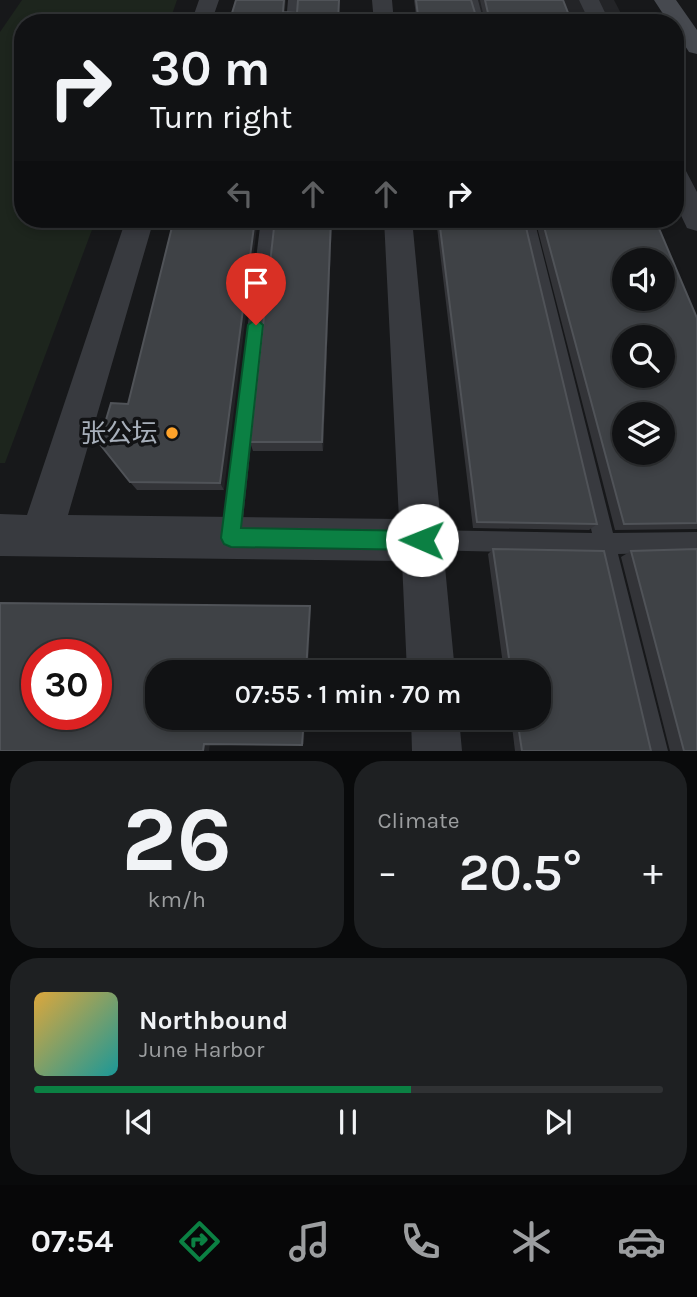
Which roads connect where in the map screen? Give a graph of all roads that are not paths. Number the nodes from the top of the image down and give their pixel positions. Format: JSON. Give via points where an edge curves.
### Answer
{"nodes":[{"id":1,"x":684,"y":28,"type":"edge"},
{"id":2,"x":697,"y":47,"type":"edge"},
{"id":3,"x":684,"y":194,"type":"edge"},
{"id":4,"x":697,"y":221,"type":"edge"},
{"id":5,"x":137,"y":228,"type":"edge"},
{"id":6,"x":267,"y":228,"type":"edge"},
{"id":7,"x":399,"y":228,"type":"edge"},
{"id":8,"x":529,"y":228,"type":"edge"},
{"id":9,"x":0,"y":535,"type":"edge"},
{"id":10,"x":41,"y":536,"type":"junction"},
{"id":11,"x":231,"y":538,"type":"junction"},
{"id":12,"x":422,"y":540,"type":"junction"},
{"id":13,"x":697,"y":542,"type":"edge"},
{"id":14,"x":608,"y":544,"type":"junction"},
{"id":15,"x":430,"y":660,"type":"edge"},
{"id":16,"x":436,"y":730,"type":"edge"},
{"id":17,"x":437,"y":751,"type":"edge"},
{"id":18,"x":655,"y":751,"type":"edge"}],
"edges":[{"from":1,"to":2,"type":"main road"},
{"from":3,"to":4,"type":"street"},
{"from":5,"to":10,"type":"street"},
{"from":6,"to":11,"type":"lane"},
{"from":7,"to":12,"type":"street"},
{"from":8,"to":14,"type":"lane"},
{"from":9,"to":10,"type":"street"},
{"from":10,"to":11,"type":"street"},
{"from":11,"to":12,"type":"street"},
{"from":12,"to":14,"type":"lane"},
{"from":12,"to":15,"type":"street"},
{"from":13,"to":14,"type":"lane"},
{"from":14,"to":18,"type":"lane"},
{"from":16,"to":17,"type":"street"}]}
